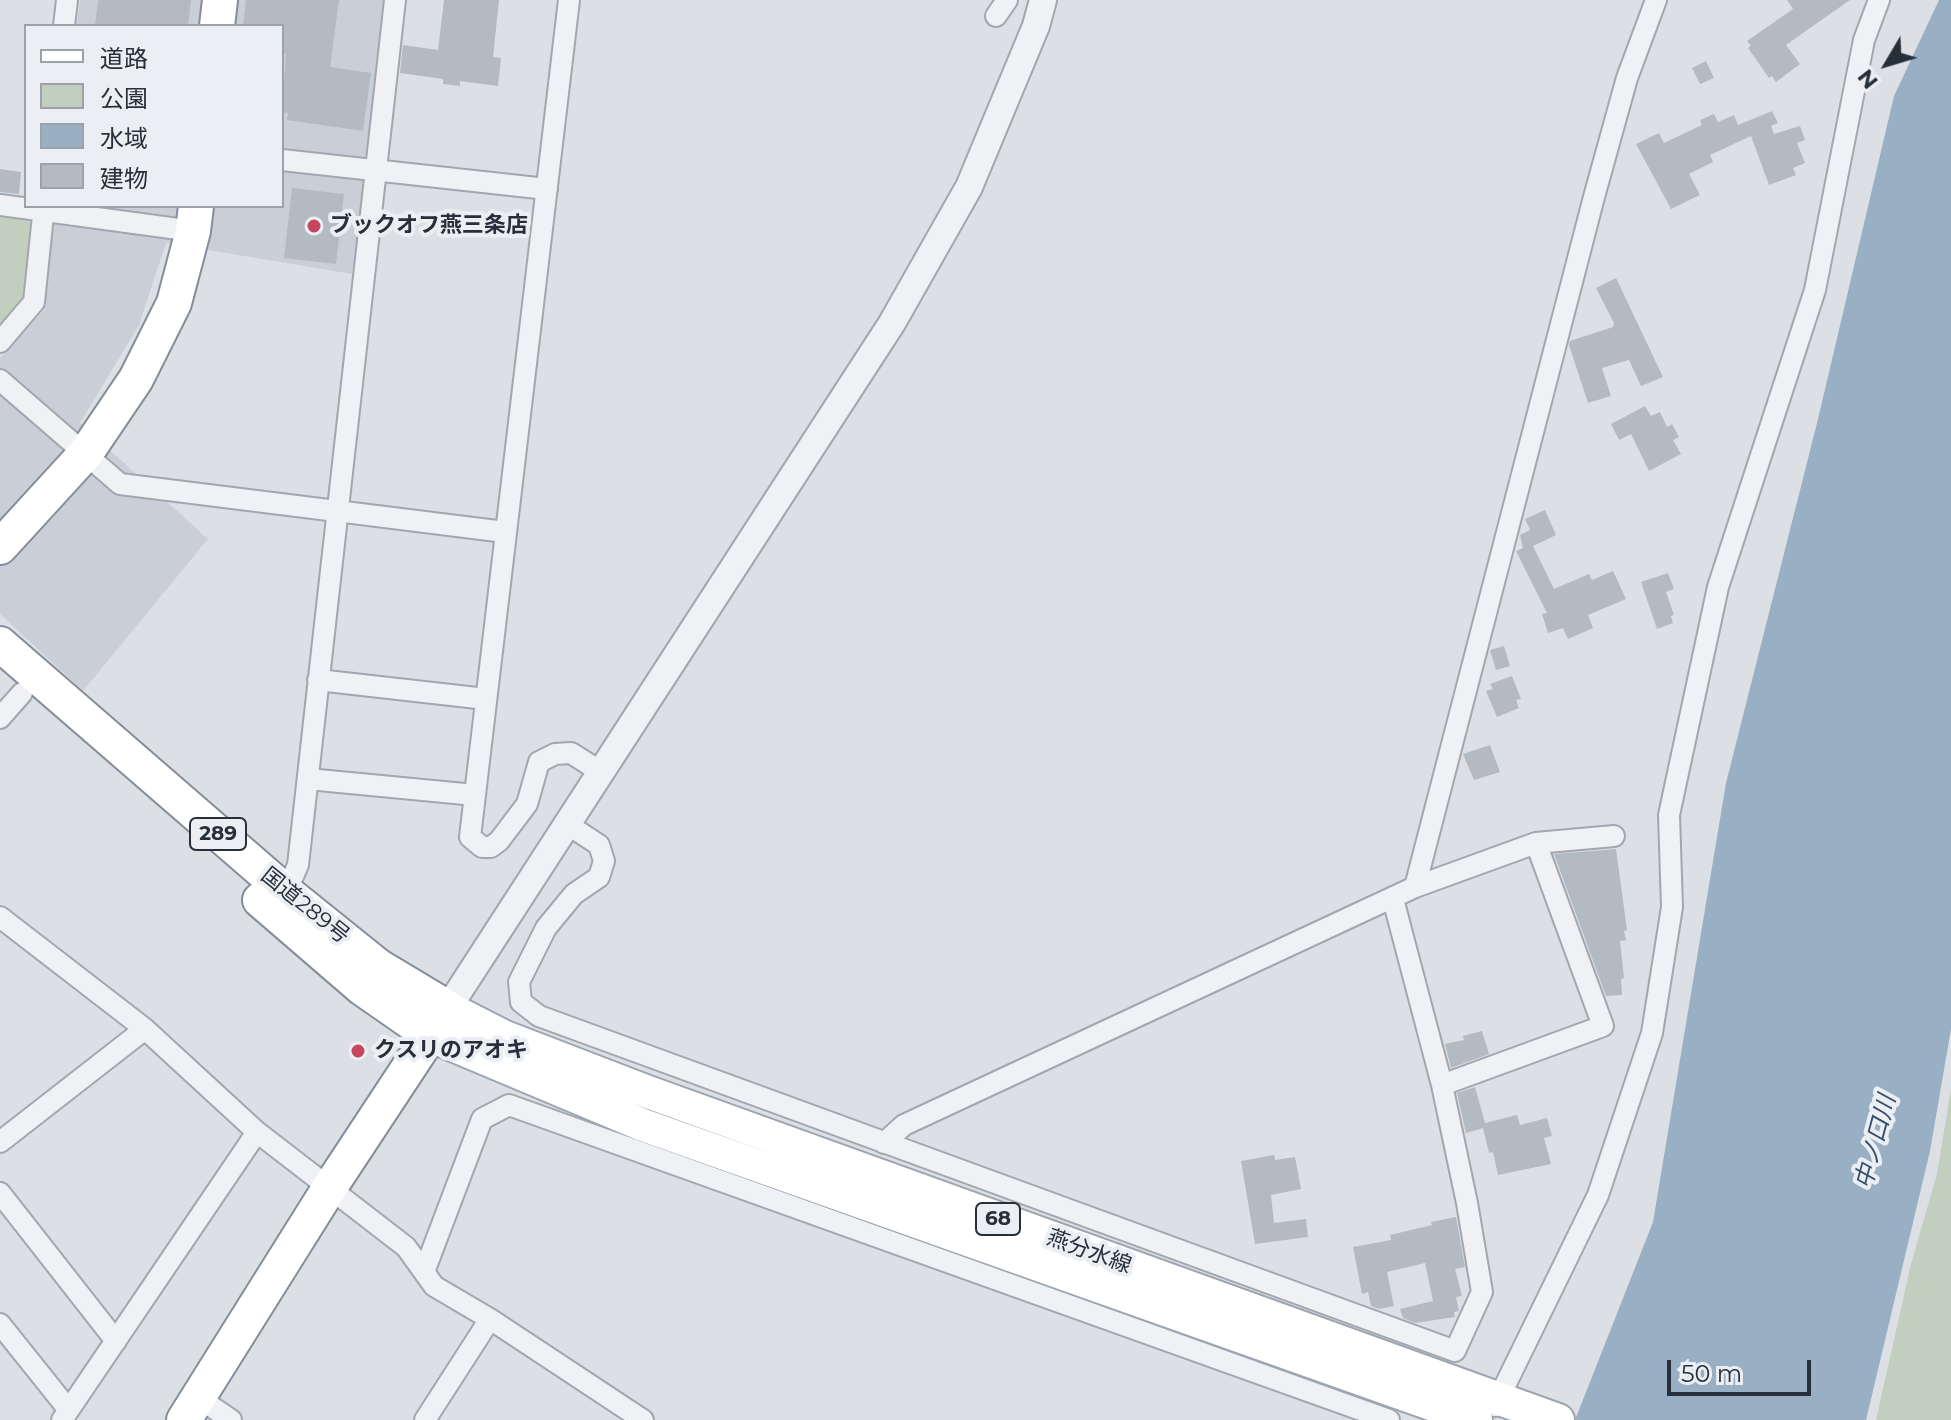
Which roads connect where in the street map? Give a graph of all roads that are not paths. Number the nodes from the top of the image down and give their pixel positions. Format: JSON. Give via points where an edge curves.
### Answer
{"nodes":[{"id":1,"x":67,"y":0,"type":"edge"},
{"id":2,"x":220,"y":0,"type":"edge"},
{"id":3,"x":395,"y":0,"type":"edge"},
{"id":4,"x":569,"y":0,"type":"edge"},
{"id":5,"x":1043,"y":0,"type":"edge"},
{"id":6,"x":1656,"y":0,"type":"edge"},
{"id":7,"x":1879,"y":0,"type":"edge"},
{"id":8,"x":64,"y":24,"type":"edge"},
{"id":9,"x":217,"y":24,"type":"edge"},
{"id":10,"x":284,"y":160,"type":"edge"},
{"id":11,"x":377,"y":170,"type":"junction"},
{"id":12,"x":547,"y":189,"type":"junction"},
{"id":13,"x":0,"y":205,"type":"edge"},
{"id":14,"x":24,"y":207,"type":"edge"},
{"id":15,"x":44,"y":209,"type":"edge"},
{"id":16,"x":194,"y":219,"type":"edge"},
{"id":17,"x":0,"y":342,"type":"edge"},
{"id":18,"x":0,"y":380,"type":"edge"},
{"id":19,"x":86,"y":453,"type":"junction"},
{"id":20,"x":338,"y":509,"type":"junction"},
{"id":21,"x":505,"y":532,"type":"junction"},
{"id":22,"x":0,"y":547,"type":"edge"},
{"id":23,"x":0,"y":644,"type":"edge"},
{"id":24,"x":318,"y":680,"type":"junction"},
{"id":25,"x":7,"y":695,"type":"edge"},
{"id":26,"x":486,"y":699,"type":"junction"},
{"id":27,"x":601,"y":772,"type":"junction"},
{"id":28,"x":308,"y":779,"type":"junction"},
{"id":29,"x":475,"y":795,"type":"junction"},
{"id":30,"x":567,"y":824,"type":"junction"},
{"id":31,"x":1614,"y":836,"type":"dead end"},
{"id":32,"x":1536,"y":843,"type":"junction"},
{"id":33,"x":1415,"y":887,"type":"junction"},
{"id":34,"x":286,"y":892,"type":"junction"},
{"id":35,"x":1393,"y":899,"type":"junction"},
{"id":36,"x":0,"y":917,"type":"edge"},
{"id":37,"x":440,"y":1022,"type":"junction"},
{"id":38,"x":145,"y":1029,"type":"junction"},
{"id":39,"x":1442,"y":1085,"type":"junction"},
{"id":40,"x":257,"y":1132,"type":"junction"},
{"id":41,"x":0,"y":1142,"type":"edge"},
{"id":42,"x":884,"y":1143,"type":"junction"},
{"id":43,"x":330,"y":1187,"type":"junction"},
{"id":44,"x":0,"y":1193,"type":"edge"},
{"id":45,"x":424,"y":1272,"type":"junction"},
{"id":46,"x":490,"y":1319,"type":"junction"},
{"id":47,"x":0,"y":1324,"type":"edge"},
{"id":48,"x":116,"y":1341,"type":"junction"},
{"id":49,"x":1494,"y":1408,"type":"edge"},
{"id":50,"x":192,"y":1409,"type":"edge"},
{"id":51,"x":65,"y":1414,"type":"edge"},
{"id":52,"x":1556,"y":1419,"type":"edge"},
{"id":53,"x":231,"y":1420,"type":"edge"},
{"id":54,"x":425,"y":1420,"type":"edge"},
{"id":55,"x":643,"y":1420,"type":"edge"},
{"id":56,"x":1389,"y":1420,"type":"edge"},
{"id":57,"x":1476,"y":1420,"type":"edge"}],
"edges":[{"from":1,"to":8,"type":"street"},
{"from":2,"to":9,"type":"highway"},
{"from":3,"to":11,"type":"street"},
{"from":4,"to":12,"type":"street"},
{"from":5,"to":27,"type":"street","via":[[969,187],[892,323]]},
{"from":6,"to":33,"type":"street","via":[[1606,152]]},
{"from":7,"to":49,"type":"street","via":[[1864,40],[1815,290],[1715,602],[1669,815],[1672,907],[1652,1033],[1598,1195]]},
{"from":10,"to":11,"type":"street"},
{"from":11,"to":12,"type":"street"},
{"from":11,"to":20,"type":"street"},
{"from":12,"to":21,"type":"street"},
{"from":13,"to":14,"type":"street"},
{"from":15,"to":16,"type":"street"},
{"from":15,"to":17,"type":"street","via":[[34,302]]},
{"from":16,"to":19,"type":"highway","via":[[174,303],[136,379]]},
{"from":18,"to":19,"type":"street"},
{"from":19,"to":20,"type":"street","via":[[120,484]]},
{"from":19,"to":22,"type":"highway"},
{"from":20,"to":21,"type":"street"},
{"from":20,"to":24,"type":"street"},
{"from":21,"to":26,"type":"street"},
{"from":23,"to":34,"type":"highway","name":"国道289号","number":"289"},
{"from":24,"to":26,"type":"street"},
{"from":24,"to":28,"type":"street"},
{"from":25,"to":37,"type":"highway","name":"国道289号","number":"289","via":[[362,988]]},
{"from":26,"to":29,"type":"street"},
{"from":27,"to":29,"type":"street","via":[[571,753],[539,762],[527,804],[491,847],[470,837]]},
{"from":27,"to":30,"type":"street"},
{"from":28,"to":29,"type":"street"},
{"from":28,"to":34,"type":"street","via":[[298,865]]},
{"from":30,"to":37,"type":"street"},
{"from":30,"to":42,"type":"street","via":[[599,845],[604,861],[599,877],[574,894],[546,928],[519,982],[521,1002],[539,1016]]},
{"from":31,"to":32,"type":"street"},
{"from":32,"to":33,"type":"street"},
{"from":32,"to":39,"type":"street","via":[[1603,1026]]},
{"from":33,"to":35,"type":"street"},
{"from":34,"to":37,"type":"highway","name":"国道289号","number":"289"},
{"from":35,"to":39,"type":"street"},
{"from":35,"to":42,"type":"street","via":[[904,1125]]},
{"from":36,"to":38,"type":"street"},
{"from":37,"to":43,"type":"highway"},
{"from":37,"to":49,"type":"main road","name":"燕分水線","number":"68","via":[[505,1037],[1317,1335]]},
{"from":37,"to":57,"type":"main road","name":"燕分水線","number":"68","via":[[643,1125]]},
{"from":38,"to":40,"type":"street"},
{"from":38,"to":41,"type":"street"},
{"from":39,"to":42,"type":"street","via":[[1482,1292],[1455,1351]]},
{"from":40,"to":43,"type":"street"},
{"from":40,"to":48,"type":"street"},
{"from":43,"to":45,"type":"street","via":[[406,1247]]},
{"from":43,"to":50,"type":"highway"},
{"from":44,"to":48,"type":"street"},
{"from":45,"to":46,"type":"street","via":[[434,1286]]},
{"from":45,"to":56,"type":"street","via":[[482,1119],[509,1105]]},
{"from":46,"to":54,"type":"street"},
{"from":46,"to":55,"type":"street"},
{"from":47,"to":51,"type":"street"},
{"from":48,"to":51,"type":"street"},
{"from":49,"to":52,"type":"main road","name":"燕分水線","number":"68"},
{"from":50,"to":53,"type":"street"}]}
